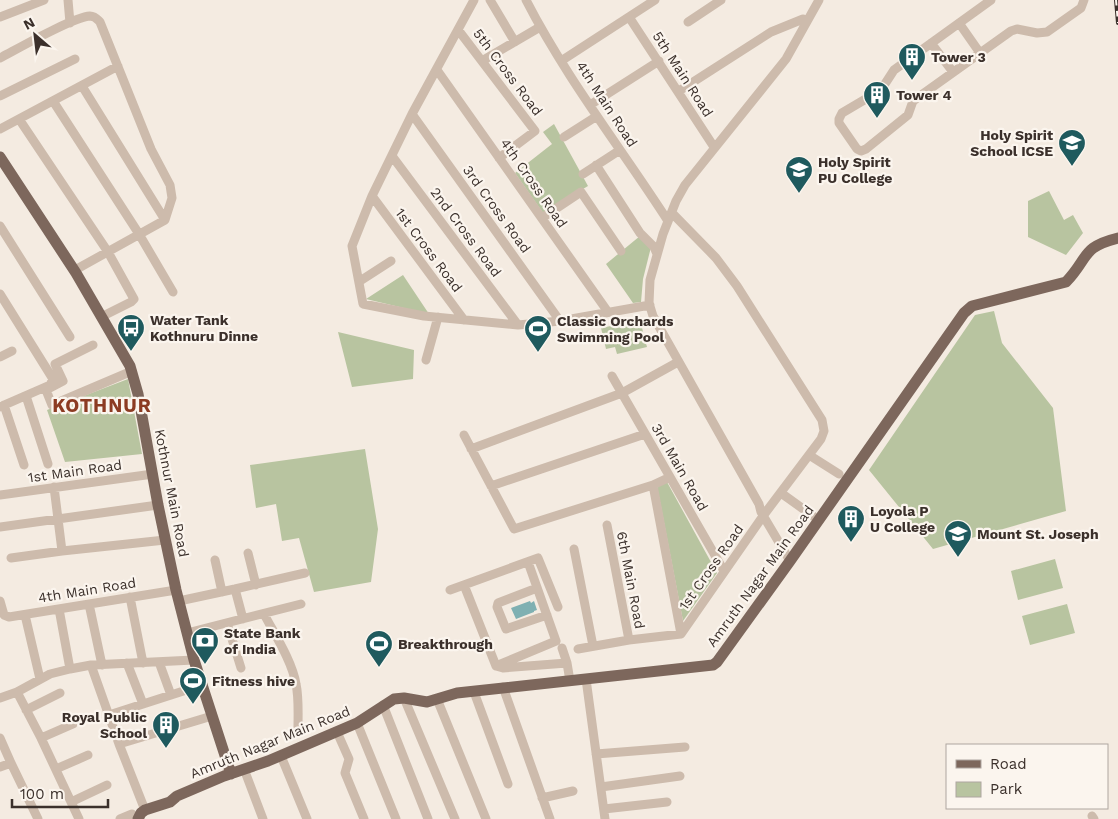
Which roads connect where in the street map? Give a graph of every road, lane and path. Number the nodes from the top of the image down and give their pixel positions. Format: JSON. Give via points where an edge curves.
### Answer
{"nodes":[{"id":1,"x":44,"y":0,"type":"edge"},
{"id":2,"x":68,"y":0,"type":"edge"},
{"id":3,"x":474,"y":0,"type":"edge"},
{"id":4,"x":490,"y":0,"type":"edge"},
{"id":5,"x":526,"y":0,"type":"edge"},
{"id":6,"x":654,"y":0,"type":"edge"},
{"id":7,"x":721,"y":0,"type":"edge"},
{"id":8,"x":814,"y":0,"type":"edge"},
{"id":9,"x":819,"y":0,"type":"edge"},
{"id":10,"x":991,"y":0,"type":"edge"},
{"id":11,"x":1084,"y":0,"type":"edge"},
{"id":12,"x":0,"y":17,"type":"edge"},
{"id":13,"x":629,"y":17,"type":"junction"},
{"id":14,"x":803,"y":19,"type":"junction"},
{"id":15,"x":688,"y":22,"type":"dead end"},
{"id":16,"x":70,"y":23,"type":"junction"},
{"id":17,"x":959,"y":23,"type":"junction"},
{"id":18,"x":540,"y":27,"type":"junction"},
{"id":19,"x":459,"y":31,"type":"junction"},
{"id":20,"x":515,"y":42,"type":"junction"},
{"id":21,"x":931,"y":43,"type":"junction"},
{"id":22,"x":980,"y":53,"type":"junction"},
{"id":23,"x":0,"y":58,"type":"edge"},
{"id":24,"x":75,"y":59,"type":"dead end"},
{"id":25,"x":482,"y":61,"type":"junction"},
{"id":26,"x":561,"y":61,"type":"junction"},
{"id":27,"x":659,"y":61,"type":"junction"},
{"id":28,"x":118,"y":66,"type":"junction"},
{"id":29,"x":437,"y":70,"type":"junction"},
{"id":30,"x":953,"y":72,"type":"junction"},
{"id":31,"x":82,"y":86,"type":"junction"},
{"id":32,"x":679,"y":91,"type":"junction"},
{"id":33,"x":0,"y":96,"type":"edge"},
{"id":34,"x":54,"y":101,"type":"junction"},
{"id":35,"x":590,"y":106,"type":"junction"},
{"id":36,"x":412,"y":114,"type":"junction"},
{"id":37,"x":597,"y":116,"type":"junction"},
{"id":38,"x":19,"y":120,"type":"junction"},
{"id":39,"x":0,"y":130,"type":"edge"},
{"id":40,"x":564,"y":138,"type":"dead end"},
{"id":41,"x":713,"y":145,"type":"junction"},
{"id":42,"x":620,"y":150,"type":"junction"},
{"id":43,"x":392,"y":156,"type":"junction"},
{"id":44,"x":0,"y":157,"type":"edge"},
{"id":45,"x":499,"y":158,"type":"junction"},
{"id":46,"x":596,"y":165,"type":"junction"},
{"id":47,"x":583,"y":174,"type":"dead end"},
{"id":48,"x":372,"y":196,"type":"junction"},
{"id":49,"x":668,"y":217,"type":"junction"},
{"id":50,"x":542,"y":218,"type":"junction"},
{"id":51,"x":165,"y":220,"type":"junction"},
{"id":52,"x":0,"y":226,"type":"edge"},
{"id":53,"x":139,"y":234,"type":"junction"},
{"id":54,"x":1118,"y":238,"type":"edge"},
{"id":55,"x":655,"y":250,"type":"junction"},
{"id":56,"x":621,"y":251,"type":"dead end"},
{"id":57,"x":108,"y":252,"type":"junction"},
{"id":58,"x":391,"y":261,"type":"dead end"},
{"id":59,"x":74,"y":270,"type":"junction"},
{"id":60,"x":360,"y":281,"type":"junction"},
{"id":61,"x":173,"y":292,"type":"dead end"},
{"id":62,"x":0,"y":294,"type":"edge"},
{"id":63,"x":647,"y":305,"type":"junction"},
{"id":64,"x":608,"y":312,"type":"junction"},
{"id":65,"x":438,"y":316,"type":"junction"},
{"id":66,"x":101,"y":317,"type":"junction"},
{"id":67,"x":464,"y":320,"type":"junction"},
{"id":68,"x":560,"y":321,"type":"junction"},
{"id":69,"x":518,"y":325,"type":"junction"},
{"id":70,"x":70,"y":337,"type":"dead end"},
{"id":71,"x":93,"y":345,"type":"dead end"},
{"id":72,"x":12,"y":351,"type":"dead end"},
{"id":73,"x":0,"y":357,"type":"edge"},
{"id":74,"x":426,"y":360,"type":"dead end"},
{"id":75,"x":676,"y":363,"type":"junction"},
{"id":76,"x":132,"y":371,"type":"junction"},
{"id":77,"x":612,"y":376,"type":"dead end"},
{"id":78,"x":622,"y":393,"type":"junction"},
{"id":79,"x":26,"y":396,"type":"junction"},
{"id":80,"x":2,"y":406,"type":"edge"},
{"id":81,"x":824,"y":431,"type":"joint"},
{"id":82,"x":645,"y":434,"type":"junction"},
{"id":83,"x":464,"y":435,"type":"dead end"},
{"id":84,"x":471,"y":448,"type":"junction"},
{"id":85,"x":809,"y":455,"type":"junction"},
{"id":86,"x":48,"y":464,"type":"dead end"},
{"id":87,"x":24,"y":465,"type":"dead end"},
{"id":88,"x":153,"y":474,"type":"junction"},
{"id":89,"x":839,"y":474,"type":"dead end"},
{"id":90,"x":670,"y":478,"type":"junction"},
{"id":91,"x":653,"y":485,"type":"junction"},
{"id":92,"x":491,"y":486,"type":"junction"},
{"id":93,"x":54,"y":487,"type":"junction"},
{"id":94,"x":781,"y":493,"type":"junction"},
{"id":95,"x":0,"y":495,"type":"edge"},
{"id":96,"x":158,"y":505,"type":"junction"},
{"id":97,"x":762,"y":514,"type":"junction"},
{"id":98,"x":813,"y":516,"type":"dead end"},
{"id":99,"x":58,"y":519,"type":"junction"},
{"id":100,"x":606,"y":526,"type":"dead end"},
{"id":101,"x":0,"y":527,"type":"edge"},
{"id":102,"x":165,"y":540,"type":"junction"},
{"id":103,"x":574,"y":549,"type":"dead end"},
{"id":104,"x":62,"y":551,"type":"junction"},
{"id":105,"x":248,"y":553,"type":"dead end"},
{"id":106,"x":11,"y":558,"type":"dead end"},
{"id":107,"x":215,"y":560,"type":"dead end"},
{"id":108,"x":528,"y":562,"type":"junction"},
{"id":109,"x":790,"y":562,"type":"junction"},
{"id":110,"x":724,"y":571,"type":"junction"},
{"id":111,"x":305,"y":573,"type":"dead end"},
{"id":112,"x":256,"y":585,"type":"junction"},
{"id":113,"x":464,"y":585,"type":"junction"},
{"id":114,"x":537,"y":588,"type":"junction"},
{"id":115,"x":235,"y":590,"type":"junction"},
{"id":116,"x":450,"y":590,"type":"dead end"},
{"id":117,"x":222,"y":592,"type":"junction"},
{"id":118,"x":178,"y":595,"type":"junction"},
{"id":119,"x":130,"y":598,"type":"junction"},
{"id":120,"x":0,"y":601,"type":"edge"},
{"id":121,"x":89,"y":604,"type":"junction"},
{"id":122,"x":301,"y":604,"type":"dead end"},
{"id":123,"x":558,"y":607,"type":"dead end"},
{"id":124,"x":59,"y":609,"type":"junction"},
{"id":125,"x":25,"y":614,"type":"junction"},
{"id":126,"x":264,"y":614,"type":"junction"},
{"id":127,"x":2,"y":615,"type":"edge"},
{"id":128,"x":547,"y":615,"type":"junction"},
{"id":129,"x":243,"y":619,"type":"junction"},
{"id":130,"x":227,"y":623,"type":"junction"},
{"id":131,"x":188,"y":633,"type":"junction"},
{"id":132,"x":681,"y":634,"type":"junction"},
{"id":133,"x":629,"y":640,"type":"junction"},
{"id":134,"x":593,"y":646,"type":"junction"},
{"id":135,"x":562,"y":648,"type":"dead end"},
{"id":136,"x":578,"y":649,"type":"dead end"},
{"id":137,"x":194,"y":660,"type":"junction"},
{"id":138,"x":159,"y":662,"type":"junction"},
{"id":139,"x":143,"y":663,"type":"junction"},
{"id":140,"x":563,"y":663,"type":"junction"},
{"id":141,"x":127,"y":664,"type":"junction"},
{"id":142,"x":91,"y":665,"type":"junction"},
{"id":143,"x":102,"y":665,"type":"junction"},
{"id":144,"x":496,"y":666,"type":"junction"},
{"id":145,"x":241,"y":668,"type":"dead end"},
{"id":146,"x":70,"y":670,"type":"junction"},
{"id":147,"x":40,"y":679,"type":"junction"},
{"id":148,"x":586,"y":679,"type":"junction"},
{"id":149,"x":565,"y":681,"type":"junction"},
{"id":150,"x":202,"y":685,"type":"junction"},
{"id":151,"x":503,"y":687,"type":"junction"},
{"id":152,"x":17,"y":692,"type":"junction"},
{"id":153,"x":474,"y":692,"type":"junction"},
{"id":154,"x":60,"y":693,"type":"dead end"},
{"id":155,"x":171,"y":695,"type":"junction"},
{"id":156,"x":0,"y":698,"type":"edge"},
{"id":157,"x":404,"y":698,"type":"junction"},
{"id":158,"x":437,"y":699,"type":"junction"},
{"id":159,"x":142,"y":704,"type":"junction"},
{"id":160,"x":383,"y":705,"type":"junction"},
{"id":161,"x":26,"y":710,"type":"junction"},
{"id":162,"x":109,"y":715,"type":"junction"},
{"id":163,"x":212,"y":716,"type":"junction"},
{"id":164,"x":357,"y":723,"type":"junction"},
{"id":165,"x":73,"y":724,"type":"dead end"},
{"id":166,"x":298,"y":727,"type":"dead end"},
{"id":167,"x":337,"y":732,"type":"junction"},
{"id":168,"x":0,"y":738,"type":"edge"},
{"id":169,"x":41,"y":738,"type":"junction"},
{"id":170,"x":119,"y":744,"type":"junction"},
{"id":171,"x":685,"y":747,"type":"dead end"},
{"id":172,"x":596,"y":754,"type":"junction"},
{"id":173,"x":88,"y":755,"type":"dead end"},
{"id":174,"x":281,"y":756,"type":"junction"},
{"id":175,"x":11,"y":763,"type":"junction"},
{"id":176,"x":0,"y":767,"type":"edge"},
{"id":177,"x":56,"y":769,"type":"junction"},
{"id":178,"x":244,"y":769,"type":"junction"},
{"id":179,"x":231,"y":774,"type":"junction"},
{"id":180,"x":680,"y":776,"type":"dead end"},
{"id":181,"x":508,"y":784,"type":"dead end"},
{"id":182,"x":107,"y":785,"type":"dead end"},
{"id":183,"x":601,"y":787,"type":"junction"},
{"id":184,"x":573,"y":791,"type":"dead end"},
{"id":185,"x":177,"y":796,"type":"junction"},
{"id":186,"x":542,"y":798,"type":"junction"},
{"id":187,"x":71,"y":802,"type":"junction"},
{"id":188,"x":666,"y":802,"type":"dead end"},
{"id":189,"x":143,"y":805,"type":"junction"},
{"id":190,"x":605,"y":814,"type":"edge"},
{"id":191,"x":134,"y":817,"type":"edge"},
{"id":192,"x":38,"y":819,"type":"edge"},
{"id":193,"x":79,"y":819,"type":"edge"},
{"id":194,"x":120,"y":819,"type":"edge"},
{"id":195,"x":263,"y":819,"type":"edge"},
{"id":196,"x":307,"y":819,"type":"edge"},
{"id":197,"x":364,"y":819,"type":"edge"},
{"id":198,"x":396,"y":819,"type":"edge"},
{"id":199,"x":428,"y":819,"type":"edge"},
{"id":200,"x":455,"y":819,"type":"edge"},
{"id":201,"x":486,"y":819,"type":"edge"},
{"id":202,"x":550,"y":819,"type":"edge"}],
"edges":[{"from":1,"to":12,"type":"street"},
{"from":2,"to":16,"type":"street"},
{"from":3,"to":19,"type":"street"},
{"from":4,"to":20,"type":"street"},
{"from":5,"to":18,"type":"street","name":"4th Main Road"},
{"from":6,"to":13,"type":"street"},
{"from":7,"to":15,"type":"street"},
{"from":8,"to":14,"type":"street"},
{"from":9,"to":41,"type":"street","via":[[786,59]]},
{"from":10,"to":17,"type":"street"},
{"from":11,"to":22,"type":"street","via":[[1081,8],[1047,32],[1017,29]]},
{"from":13,"to":26,"type":"street"},
{"from":13,"to":27,"type":"street","name":"5th Main Road"},
{"from":14,"to":32,"type":"street","via":[[771,32]]},
{"from":14,"to":41,"type":"street","via":[[782,56]]},
{"from":16,"to":23,"type":"street"},
{"from":16,"to":28,"type":"street","via":[[89,16],[96,17]]},
{"from":17,"to":21,"type":"street"},
{"from":17,"to":22,"type":"street"},
{"from":18,"to":20,"type":"street"},
{"from":18,"to":26,"type":"street","name":"4th Main Road"},
{"from":19,"to":25,"type":"street","name":"5th Cross Road"},
{"from":19,"to":29,"type":"street"},
{"from":20,"to":25,"type":"street"},
{"from":21,"to":30,"type":"street"},
{"from":21,"to":30,"type":"street","via":[[894,70],[881,90],[842,113],[839,123],[857,149],[866,149],[908,115],[913,102]]},
{"from":22,"to":30,"type":"street"},
{"from":24,"to":33,"type":"street"},
{"from":25,"to":45,"type":"street","name":"5th Cross Road","via":[[535,131]]},
{"from":26,"to":35,"type":"street","name":"4th Main Road"},
{"from":27,"to":32,"type":"street","name":"5th Main Road"},
{"from":27,"to":35,"type":"street"},
{"from":28,"to":31,"type":"street"},
{"from":28,"to":51,"type":"street","via":[[151,149],[170,185],[172,198]]},
{"from":29,"to":36,"type":"street"},
{"from":29,"to":45,"type":"street","name":"4th Cross Road"},
{"from":31,"to":34,"type":"street"},
{"from":31,"to":51,"type":"street"},
{"from":32,"to":41,"type":"street","name":"5th Main Road"},
{"from":34,"to":38,"type":"street"},
{"from":34,"to":53,"type":"street"},
{"from":35,"to":37,"type":"street","name":"4th Main Road"},
{"from":36,"to":43,"type":"street"},
{"from":36,"to":68,"type":"street","name":"3rd Cross Road"},
{"from":37,"to":40,"type":"street"},
{"from":37,"to":42,"type":"street","name":"4th Main Road"},
{"from":38,"to":39,"type":"street"},
{"from":38,"to":57,"type":"street"},
{"from":41,"to":49,"type":"street","via":[[681,182],[672,199]]},
{"from":42,"to":46,"type":"street"},
{"from":42,"to":49,"type":"street","name":"4th Main Road"},
{"from":43,"to":48,"type":"street"},
{"from":43,"to":69,"type":"street","name":"2nd Cross Road"},
{"from":44,"to":59,"type":"main road","name":"Kothnur Main Road"},
{"from":45,"to":50,"type":"street","name":"4th Cross Road"},
{"from":46,"to":47,"type":"street"},
{"from":46,"to":55,"type":"street"},
{"from":48,"to":60,"type":"street","via":[[352,246]]},
{"from":48,"to":67,"type":"street","name":"1st Cross Road"},
{"from":49,"to":55,"type":"street"},
{"from":49,"to":81,"type":"street","name":"4th Main Road","via":[[716,258],[737,286],[822,420]]},
{"from":50,"to":56,"type":"street","via":[[581,192]]},
{"from":50,"to":64,"type":"street","name":"4th Cross Road"},
{"from":51,"to":53,"type":"street"},
{"from":52,"to":70,"type":"street"},
{"from":53,"to":57,"type":"street"},
{"from":53,"to":61,"type":"street"},
{"from":54,"to":109,"type":"main road","name":"Amruth Nagar Main Road","via":[[1100,243],[1088,251],[1066,282],[972,306],[964,313]]},
{"from":55,"to":63,"type":"street","via":[[645,279]]},
{"from":57,"to":59,"type":"street"},
{"from":57,"to":66,"type":"street","via":[[134,299]]},
{"from":58,"to":60,"type":"street"},
{"from":59,"to":66,"type":"main road","name":"Kothnur Main Road"},
{"from":60,"to":65,"type":"street","via":[[363,304]]},
{"from":62,"to":79,"type":"street","via":[[53,379],[50,385]]},
{"from":63,"to":64,"type":"street"},
{"from":63,"to":75,"type":"street","via":[[649,318]]},
{"from":64,"to":68,"type":"street"},
{"from":65,"to":67,"type":"street"},
{"from":65,"to":74,"type":"street"},
{"from":66,"to":76,"type":"main road","name":"Kothnur Main Road"},
{"from":67,"to":69,"type":"street"},
{"from":68,"to":69,"type":"street"},
{"from":71,"to":76,"type":"street","via":[[55,364],[63,381],[46,390],[52,405]]},
{"from":72,"to":73,"type":"street"},
{"from":75,"to":78,"type":"street"},
{"from":75,"to":97,"type":"street"},
{"from":76,"to":88,"type":"main road","name":"Kothnur Main Road"},
{"from":77,"to":78,"type":"street","name":"3rd Main Road"},
{"from":78,"to":82,"type":"street","name":"3rd Main Road"},
{"from":78,"to":84,"type":"street"},
{"from":79,"to":80,"type":"street"},
{"from":79,"to":86,"type":"street"},
{"from":80,"to":87,"type":"street"},
{"from":81,"to":85,"type":"street","name":"1st Cross Road"},
{"from":82,"to":90,"type":"street","name":"3rd Main Road"},
{"from":82,"to":92,"type":"street"},
{"from":83,"to":84,"type":"street"},
{"from":84,"to":92,"type":"street"},
{"from":85,"to":89,"type":"street"},
{"from":85,"to":94,"type":"street","name":"1st Cross Road"},
{"from":88,"to":93,"type":"street","name":"1st Main Road"},
{"from":88,"to":96,"type":"main road","name":"Kothnur Main Road"},
{"from":90,"to":91,"type":"street"},
{"from":90,"to":110,"type":"street","name":"3rd Main Road"},
{"from":91,"to":92,"type":"street","via":[[514,529]]},
{"from":91,"to":132,"type":"street"},
{"from":93,"to":95,"type":"street","name":"1st Main Road"},
{"from":93,"to":99,"type":"street"},
{"from":94,"to":97,"type":"street","name":"1st Cross Road"},
{"from":94,"to":98,"type":"street"},
{"from":96,"to":99,"type":"street"},
{"from":96,"to":102,"type":"main road","name":"Kothnur Main Road"},
{"from":97,"to":109,"type":"street"},
{"from":97,"to":110,"type":"street","name":"1st Cross Road"},
{"from":99,"to":101,"type":"street"},
{"from":99,"to":104,"type":"street"},
{"from":100,"to":133,"type":"street","name":"6th Main Road"},
{"from":102,"to":104,"type":"street"},
{"from":102,"to":118,"type":"main road","name":"Kothnur Main Road"},
{"from":103,"to":134,"type":"street"},
{"from":104,"to":106,"type":"street"},
{"from":105,"to":112,"type":"street"},
{"from":107,"to":117,"type":"street"},
{"from":108,"to":113,"type":"street"},
{"from":108,"to":114,"type":"street"},
{"from":108,"to":123,"type":"street","via":[[540,559]]},
{"from":109,"to":148,"type":"main road","name":"Amruth Nagar Main Road","via":[[713,665]]},
{"from":110,"to":132,"type":"street","name":"1st Cross Road"},
{"from":111,"to":112,"type":"street","name":"4th Main Road"},
{"from":112,"to":115,"type":"street","name":"4th Main Road"},
{"from":113,"to":116,"type":"street"},
{"from":113,"to":144,"type":"street"},
{"from":114,"to":128,"type":"street"},
{"from":114,"to":128,"type":"street","via":[[496,606],[509,630]]},
{"from":115,"to":117,"type":"street","name":"4th Main Road"},
{"from":115,"to":129,"type":"street"},
{"from":117,"to":118,"type":"street","name":"4th Main Road"},
{"from":118,"to":119,"type":"street","name":"4th Main Road"},
{"from":118,"to":131,"type":"main road","name":"Kothnur Main Road"},
{"from":119,"to":121,"type":"street","name":"4th Main Road"},
{"from":119,"to":139,"type":"street"},
{"from":120,"to":127,"type":"street"},
{"from":121,"to":124,"type":"street","name":"4th Main Road"},
{"from":121,"to":143,"type":"street"},
{"from":122,"to":126,"type":"street"},
{"from":124,"to":125,"type":"street","name":"4th Main Road"},
{"from":124,"to":146,"type":"street"},
{"from":125,"to":127,"type":"street","name":"4th Main Road"},
{"from":125,"to":147,"type":"street"},
{"from":126,"to":129,"type":"street"},
{"from":126,"to":166,"type":"street","via":[[293,672],[298,699]]},
{"from":128,"to":144,"type":"street","via":[[556,641]]},
{"from":129,"to":130,"type":"street"},
{"from":130,"to":131,"type":"street"},
{"from":130,"to":145,"type":"street"},
{"from":131,"to":137,"type":"main road","name":"Kothnur Main Road"},
{"from":132,"to":133,"type":"street"},
{"from":133,"to":134,"type":"street"},
{"from":134,"to":136,"type":"street"},
{"from":135,"to":140,"type":"street"},
{"from":137,"to":138,"type":"street"},
{"from":137,"to":150,"type":"main road","name":"Kothnur Main Road"},
{"from":138,"to":139,"type":"street"},
{"from":138,"to":155,"type":"street"},
{"from":139,"to":141,"type":"street"},
{"from":140,"to":144,"type":"street"},
{"from":140,"to":149,"type":"street"},
{"from":141,"to":143,"type":"street"},
{"from":141,"to":159,"type":"street"},
{"from":142,"to":143,"type":"street"},
{"from":142,"to":146,"type":"street"},
{"from":142,"to":162,"type":"street"},
{"from":146,"to":147,"type":"street"},
{"from":147,"to":152,"type":"street"},
{"from":148,"to":149,"type":"main road","name":"Amruth Nagar Main Road"},
{"from":148,"to":172,"type":"street"},
{"from":149,"to":151,"type":"main road","name":"Amruth Nagar Main Road"},
{"from":150,"to":155,"type":"street"},
{"from":150,"to":163,"type":"main road","name":"Kothnur Main Road"},
{"from":151,"to":153,"type":"main road","name":"Amruth Nagar Main Road"},
{"from":151,"to":186,"type":"street"},
{"from":152,"to":156,"type":"street"},
{"from":152,"to":161,"type":"street"},
{"from":153,"to":158,"type":"main road","name":"Amruth Nagar Main Road"},
{"from":153,"to":181,"type":"street"},
{"from":154,"to":161,"type":"street"},
{"from":155,"to":159,"type":"street"},
{"from":157,"to":158,"type":"main road","name":"Amruth Nagar Main Road","via":[[421,702]]},
{"from":157,"to":160,"type":"main road","name":"Amruth Nagar Main Road"},
{"from":157,"to":200,"type":"street"},
{"from":158,"to":201,"type":"street"},
{"from":159,"to":162,"type":"street"},
{"from":160,"to":164,"type":"main road","name":"Amruth Nagar Main Road"},
{"from":160,"to":199,"type":"street"},
{"from":161,"to":169,"type":"street"},
{"from":162,"to":170,"type":"street"},
{"from":163,"to":170,"type":"street"},
{"from":163,"to":179,"type":"main road","name":"Kothnur Main Road"},
{"from":164,"to":167,"type":"main road","name":"Amruth Nagar Main Road"},
{"from":164,"to":198,"type":"street"},
{"from":165,"to":169,"type":"street"},
{"from":167,"to":174,"type":"main road","name":"Amruth Nagar Main Road"},
{"from":167,"to":197,"type":"street","via":[[349,759],[345,773]]},
{"from":168,"to":175,"type":"street"},
{"from":169,"to":177,"type":"street"},
{"from":170,"to":189,"type":"street"},
{"from":171,"to":172,"type":"street"},
{"from":172,"to":183,"type":"street"},
{"from":173,"to":177,"type":"street"},
{"from":174,"to":178,"type":"main road","name":"Amruth Nagar Main Road"},
{"from":174,"to":196,"type":"street"},
{"from":175,"to":176,"type":"street"},
{"from":175,"to":192,"type":"street"},
{"from":177,"to":187,"type":"street"},
{"from":178,"to":179,"type":"main road","name":"Amruth Nagar Main Road"},
{"from":178,"to":195,"type":"street"},
{"from":179,"to":185,"type":"main road","name":"Amruth Nagar Main Road"},
{"from":180,"to":183,"type":"street"},
{"from":182,"to":187,"type":"street"},
{"from":183,"to":190,"type":"street"},
{"from":184,"to":186,"type":"street"},
{"from":185,"to":189,"type":"main road","name":"Amruth Nagar Main Road"},
{"from":185,"to":191,"type":"main road","name":"Amruth Nagar Main Road"},
{"from":186,"to":202,"type":"street"},
{"from":187,"to":193,"type":"street"},
{"from":188,"to":190,"type":"street"},
{"from":189,"to":191,"type":"main road","name":"Amruth Nagar Main Road","via":[[137,808]]},
{"from":191,"to":194,"type":"street"}]}
